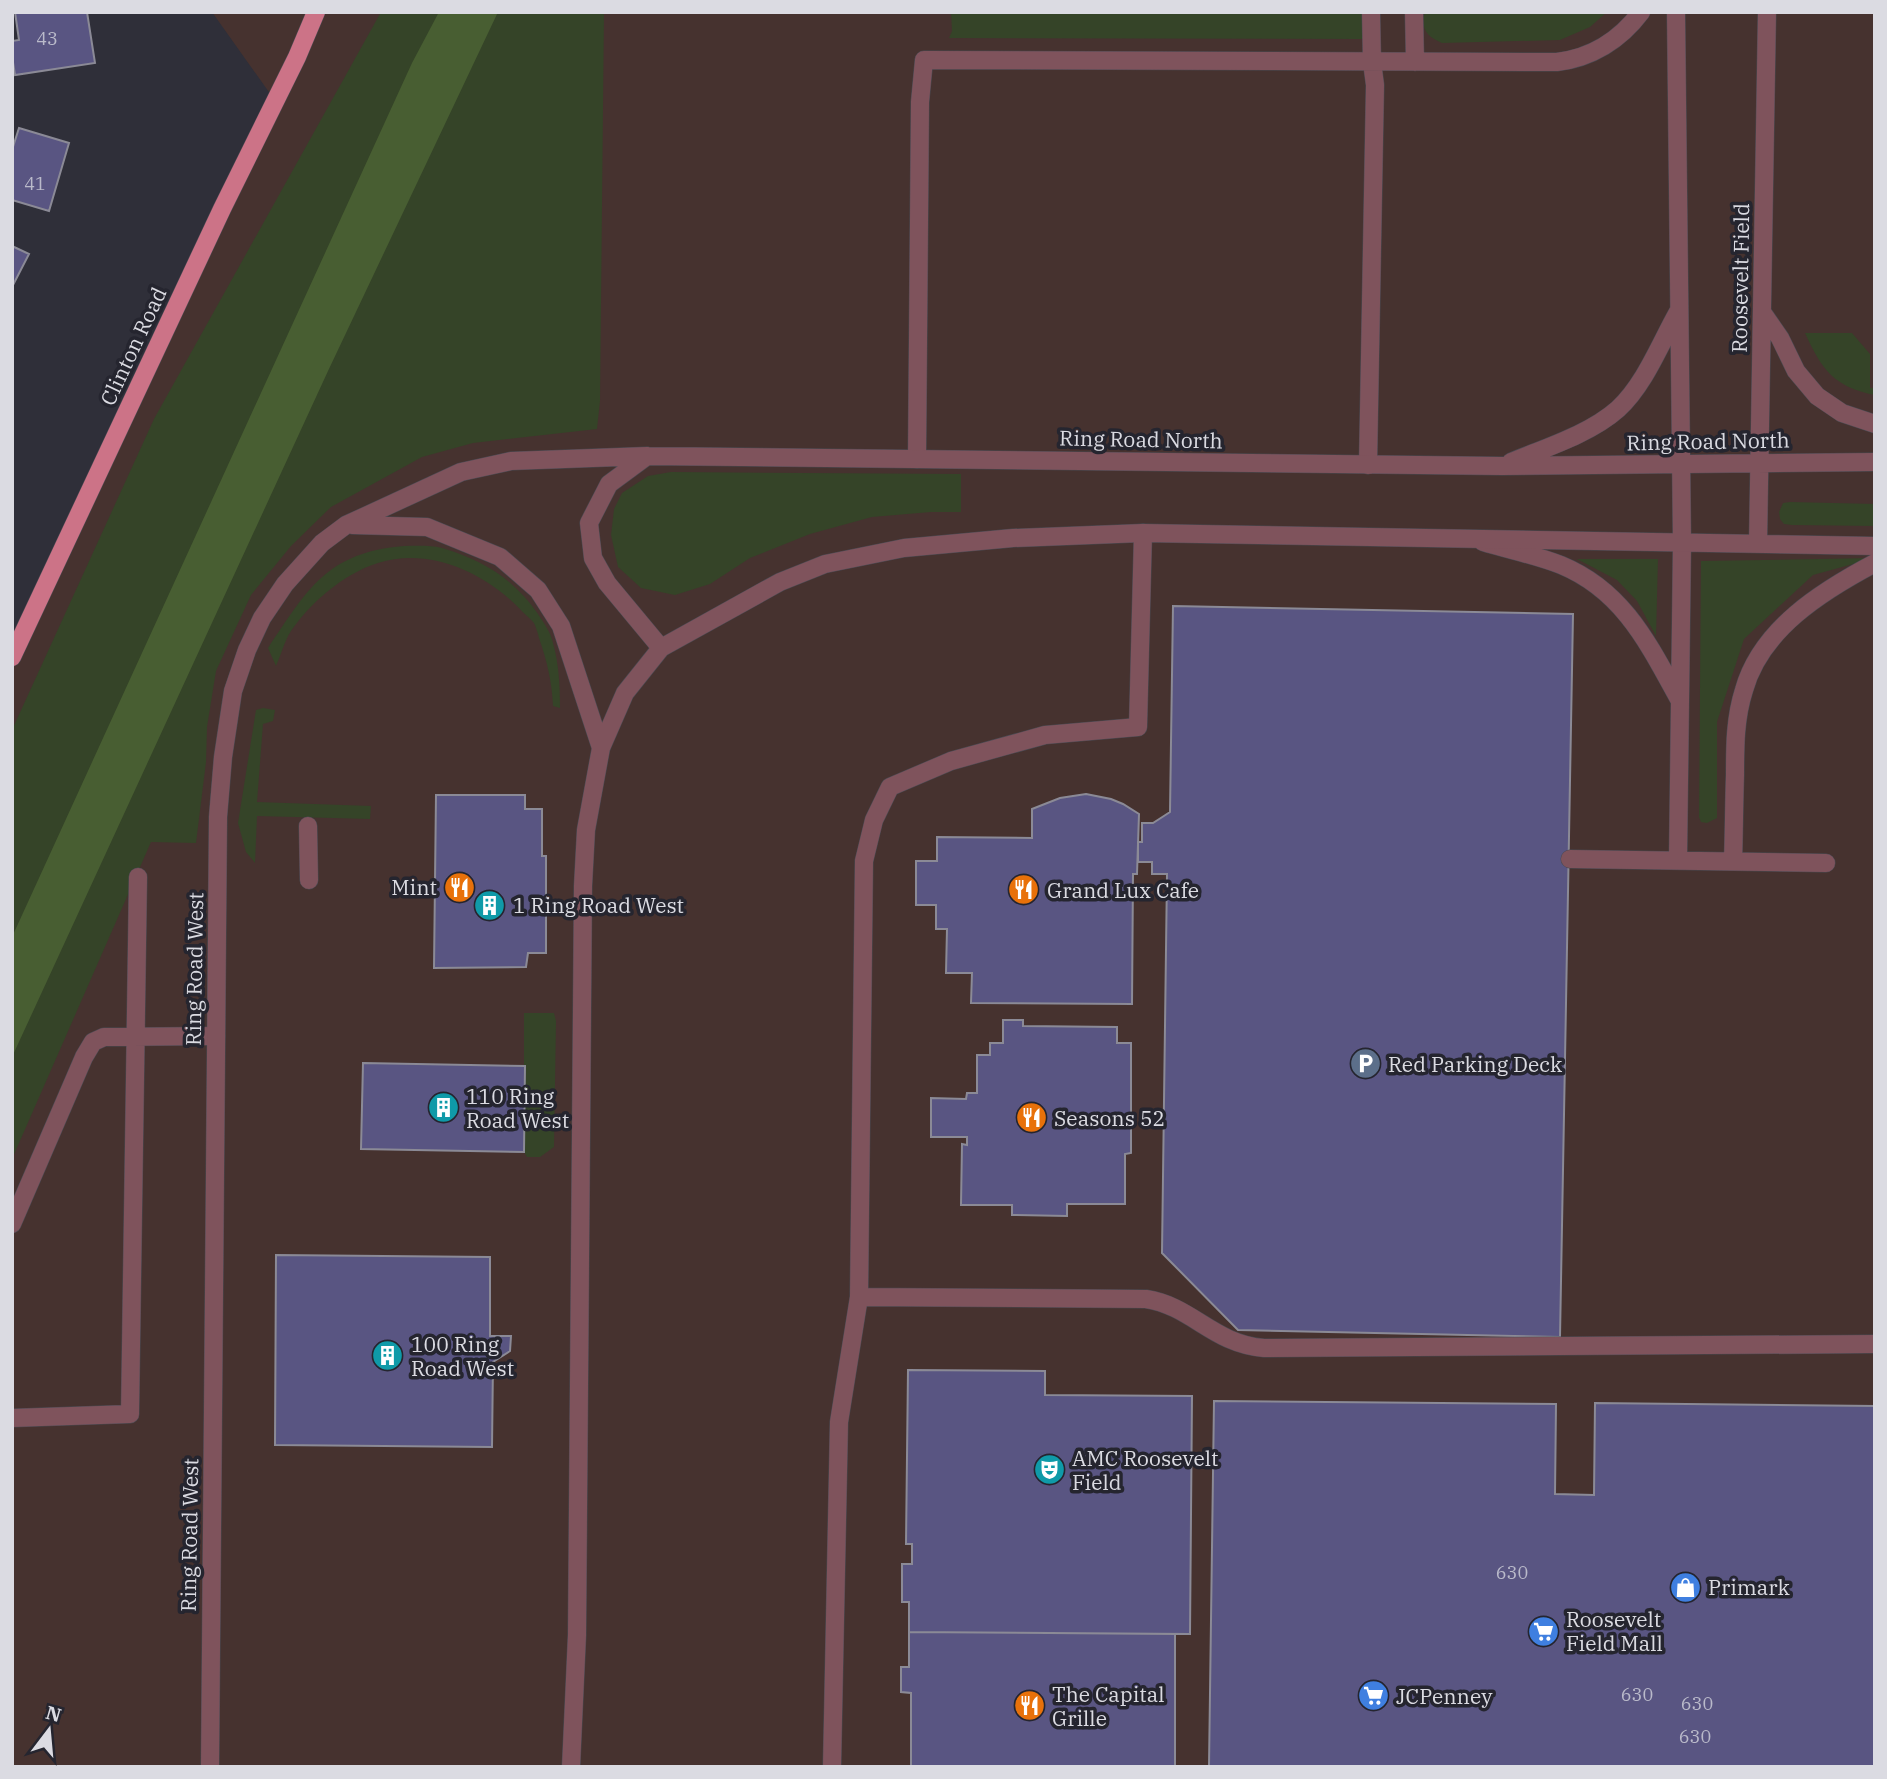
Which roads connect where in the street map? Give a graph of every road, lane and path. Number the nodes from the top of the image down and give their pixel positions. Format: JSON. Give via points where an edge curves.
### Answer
{"nodes":[{"id":1,"x":316,"y":12,"type":"edge"},
{"id":2,"x":326,"y":12,"type":"edge"},
{"id":3,"x":1371,"y":12,"type":"edge"},
{"id":4,"x":1414,"y":12,"type":"edge"},
{"id":5,"x":1641,"y":12,"type":"edge"},
{"id":6,"x":1676,"y":12,"type":"edge"},
{"id":7,"x":1767,"y":12,"type":"edge"},
{"id":8,"x":297,"y":57,"type":"junction"},
{"id":9,"x":1372,"y":62,"type":"junction"},
{"id":10,"x":1415,"y":62,"type":"junction"},
{"id":11,"x":1679,"y":309,"type":"junction"},
{"id":12,"x":1762,"y":312,"type":"junction"},
{"id":13,"x":1875,"y":424,"type":"edge"},
{"id":14,"x":647,"y":456,"type":"junction"},
{"id":15,"x":917,"y":459,"type":"junction"},
{"id":16,"x":1875,"y":462,"type":"edge"},
{"id":17,"x":1759,"y":463,"type":"junction"},
{"id":18,"x":1368,"y":464,"type":"junction"},
{"id":19,"x":1682,"y":464,"type":"junction"},
{"id":20,"x":1502,"y":466,"type":"junction"},
{"id":21,"x":346,"y":525,"type":"junction"},
{"id":22,"x":1143,"y":533,"type":"junction"},
{"id":23,"x":1473,"y":539,"type":"junction"},
{"id":24,"x":1682,"y":543,"type":"junction"},
{"id":25,"x":1758,"y":544,"type":"junction"},
{"id":26,"x":1875,"y":546,"type":"edge"},
{"id":27,"x":1875,"y":563,"type":"edge"},
{"id":28,"x":661,"y":648,"type":"junction"},
{"id":29,"x":12,"y":657,"type":"edge"},
{"id":30,"x":1680,"y":702,"type":"junction"},
{"id":31,"x":601,"y":748,"type":"junction"},
{"id":32,"x":308,"y":826,"type":"dead end"},
{"id":33,"x":1570,"y":859,"type":"dead end"},
{"id":34,"x":1678,"y":860,"type":"junction"},
{"id":35,"x":1733,"y":861,"type":"junction"},
{"id":36,"x":1826,"y":863,"type":"dead end"},
{"id":37,"x":138,"y":877,"type":"dead end"},
{"id":38,"x":309,"y":880,"type":"dead end"},
{"id":39,"x":137,"y":1036,"type":"junction"},
{"id":40,"x":216,"y":1036,"type":"junction"},
{"id":41,"x":12,"y":1224,"type":"edge"},
{"id":42,"x":859,"y":1297,"type":"junction"},
{"id":43,"x":1875,"y":1344,"type":"edge"},
{"id":44,"x":12,"y":1418,"type":"edge"},
{"id":45,"x":209,"y":1767,"type":"edge"},
{"id":46,"x":571,"y":1767,"type":"edge"},
{"id":47,"x":832,"y":1767,"type":"edge"}],
"edges":[{"from":1,"to":8,"type":"main road"},
{"from":2,"to":8,"type":"main road"},
{"from":3,"to":9,"type":"street"},
{"from":4,"to":10,"type":"street"},
{"from":5,"to":10,"type":"street","via":[[1594,53],[1570,61]]},
{"from":6,"to":11,"type":"street"},
{"from":7,"to":12,"type":"street","name":"Roosevelt Field"},
{"from":8,"to":29,"type":"main road","name":"Clinton Road"},
{"from":9,"to":10,"type":"street"},
{"from":9,"to":15,"type":"street","via":[[924,60]]},
{"from":9,"to":18,"type":"street"},
{"from":11,"to":19,"type":"street"},
{"from":11,"to":20,"type":"street","via":[[1641,380],[1618,409],[1586,430]]},
{"from":12,"to":13,"type":"street","via":[[1796,371],[1817,396],[1842,413]]},
{"from":12,"to":17,"type":"street","name":"Roosevelt Field"},
{"from":14,"to":15,"type":"street","name":"Ring Road North"},
{"from":14,"to":21,"type":"street","name":"Ring Road West","via":[[511,461],[461,472]]},
{"from":14,"to":28,"type":"street","via":[[609,484],[589,523],[593,558],[607,583]]},
{"from":15,"to":18,"type":"street","name":"Ring Road North"},
{"from":16,"to":17,"type":"street","name":"Ring Road North"},
{"from":17,"to":19,"type":"street","name":"Ring Road North"},
{"from":17,"to":25,"type":"street","name":"Roosevelt Field"},
{"from":18,"to":20,"type":"street","name":"Ring Road North"},
{"from":19,"to":20,"type":"street","name":"Ring Road North"},
{"from":19,"to":24,"type":"street"},
{"from":21,"to":31,"type":"street","via":[[428,527],[500,557],[538,590],[561,626]]},
{"from":21,"to":40,"type":"street","name":"Ring Road West","via":[[285,584],[262,618],[233,691],[218,817]]},
{"from":22,"to":23,"type":"street"},
{"from":22,"to":28,"type":"street","via":[[1013,537],[904,548],[825,564],[780,582]]},
{"from":22,"to":42,"type":"street","via":[[1138,727],[1045,735],[951,761],[890,787],[874,820],[864,861]]},
{"from":23,"to":24,"type":"street"},
{"from":23,"to":30,"type":"street","via":[[1561,565],[1591,582],[1642,633]]},
{"from":24,"to":25,"type":"street"},
{"from":24,"to":30,"type":"street"},
{"from":25,"to":26,"type":"street"},
{"from":27,"to":35,"type":"street","via":[[1841,581],[1789,620],[1752,669],[1735,733]]},
{"from":28,"to":31,"type":"street","via":[[625,693]]},
{"from":30,"to":34,"type":"street"},
{"from":31,"to":46,"type":"street","via":[[586,830],[583,886]]},
{"from":32,"to":38,"type":"street"},
{"from":33,"to":34,"type":"street"},
{"from":34,"to":35,"type":"street"},
{"from":35,"to":36,"type":"street"},
{"from":37,"to":39,"type":"street"},
{"from":39,"to":40,"type":"street"},
{"from":39,"to":41,"type":"street","via":[[93,1042]]},
{"from":39,"to":44,"type":"street","via":[[130,1414]]},
{"from":40,"to":45,"type":"street","name":"Ring Road West"},
{"from":42,"to":43,"type":"street","via":[[1162,1301],[1223,1337],[1264,1348]]},
{"from":42,"to":47,"type":"street","via":[[839,1422]]}]}
